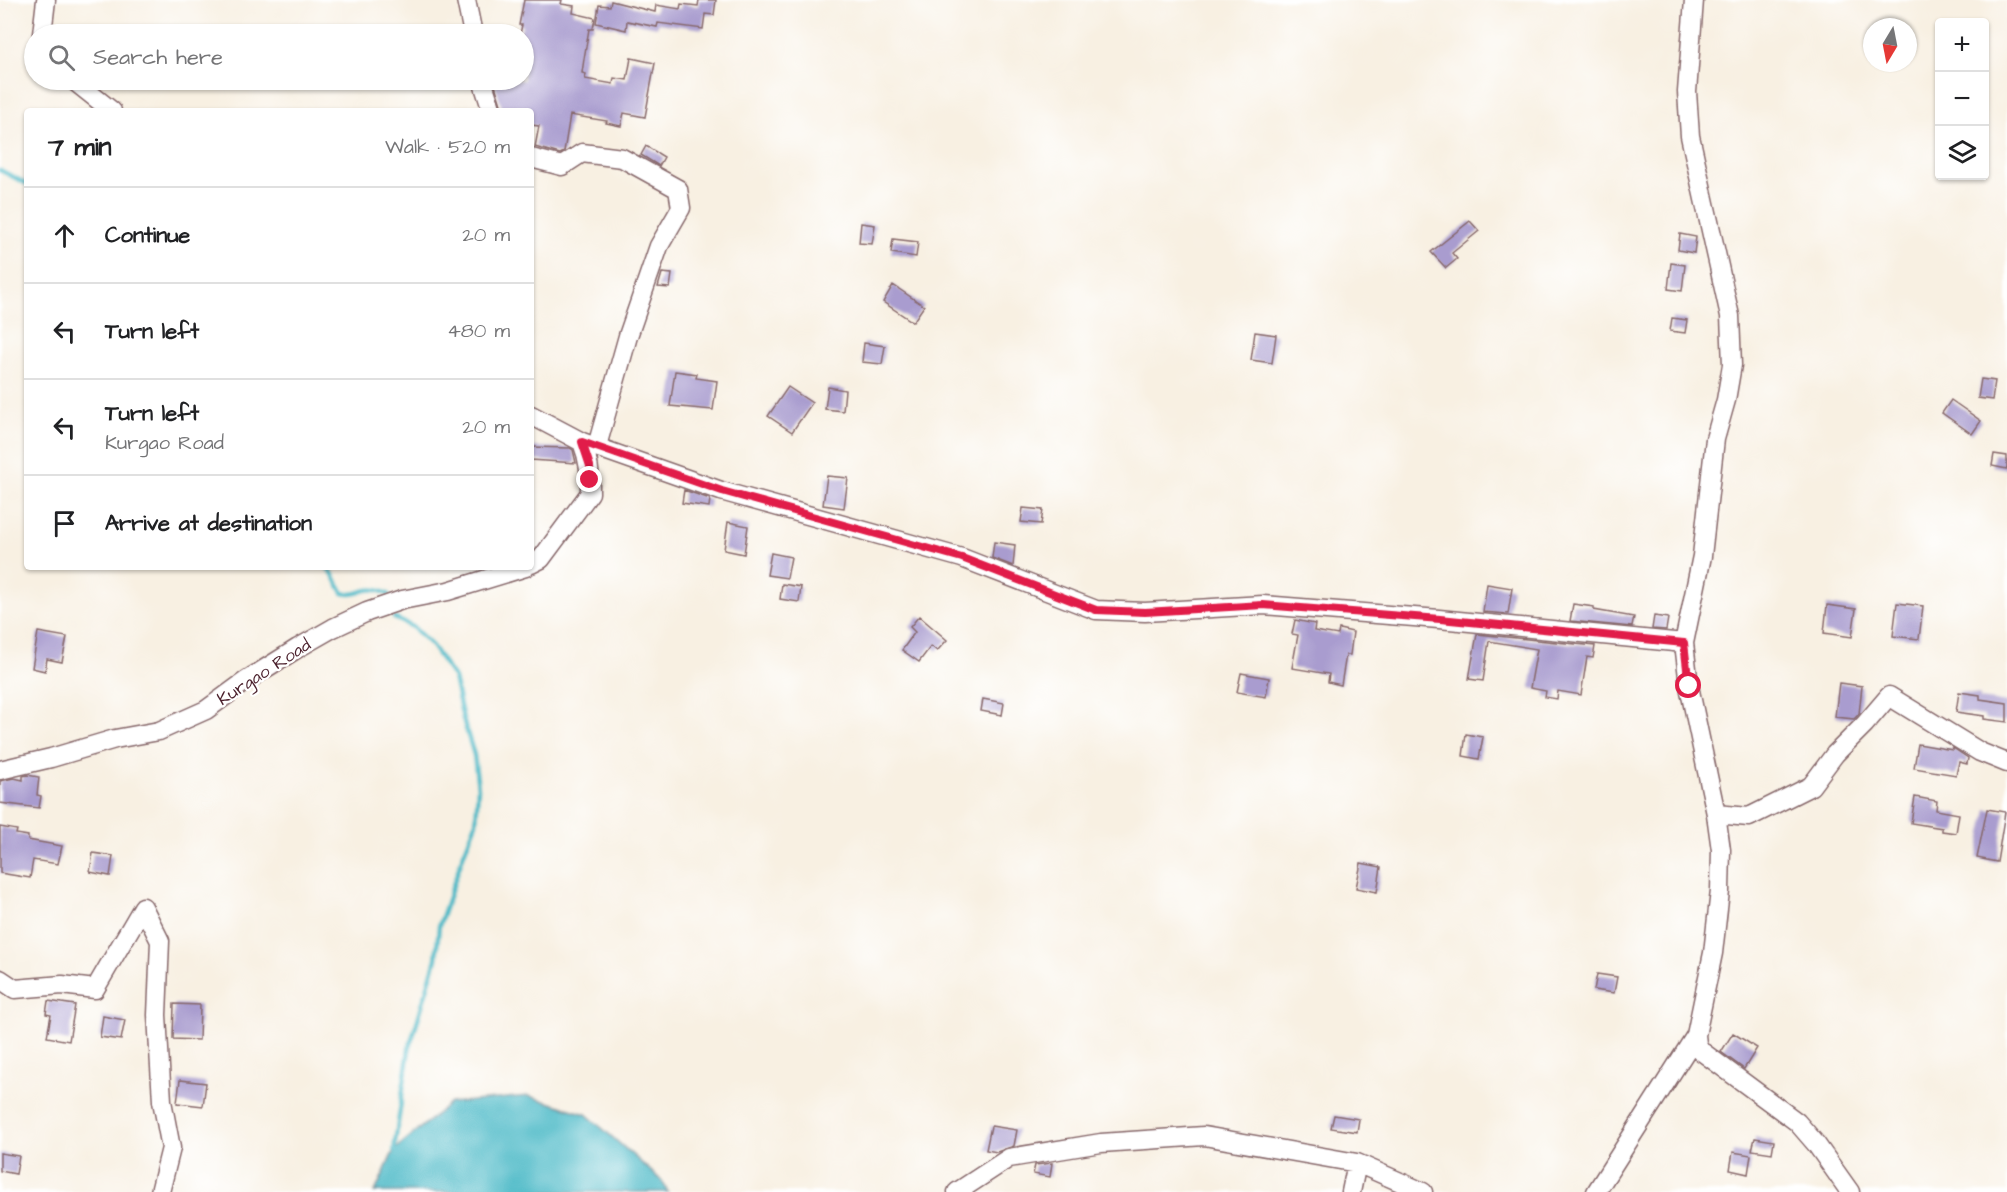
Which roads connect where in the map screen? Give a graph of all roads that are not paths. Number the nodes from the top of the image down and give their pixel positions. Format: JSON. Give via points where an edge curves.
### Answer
{"nodes":[{"id":1,"x":46,"y":0,"type":"edge"},
{"id":2,"x":466,"y":0,"type":"edge"},
{"id":3,"x":1694,"y":0,"type":"edge"},
{"id":4,"x":43,"y":24,"type":"edge"},
{"id":5,"x":471,"y":24,"type":"edge"},
{"id":6,"x":86,"y":90,"type":"edge"},
{"id":7,"x":485,"y":90,"type":"edge"},
{"id":8,"x":108,"y":108,"type":"edge"},
{"id":9,"x":491,"y":108,"type":"edge"},
{"id":10,"x":534,"y":159,"type":"edge"},
{"id":11,"x":534,"y":416,"type":"edge"},
{"id":12,"x":590,"y":444,"type":"junction"},
{"id":13,"x":534,"y":562,"type":"edge"},
{"id":14,"x":516,"y":570,"type":"edge"},
{"id":15,"x":1684,"y":643,"type":"junction"},
{"id":16,"x":2007,"y":763,"type":"edge"},
{"id":17,"x":0,"y":770,"type":"edge"},
{"id":18,"x":1716,"y":814,"type":"junction"},
{"id":19,"x":0,"y":979,"type":"edge"},
{"id":20,"x":1696,"y":1035,"type":"junction"},
{"id":21,"x":1357,"y":1163,"type":"junction"},
{"id":22,"x":160,"y":1192,"type":"edge"},
{"id":23,"x":957,"y":1192,"type":"edge"},
{"id":24,"x":1351,"y":1192,"type":"edge"},
{"id":25,"x":1423,"y":1192,"type":"edge"},
{"id":26,"x":1596,"y":1192,"type":"edge"},
{"id":27,"x":1850,"y":1192,"type":"edge"}],
"edges":[{"from":1,"to":4,"type":"street"},
{"from":2,"to":5,"type":"street"},
{"from":3,"to":15,"type":"street","via":[[1687,92],[1690,136],[1730,316],[1732,365],[1715,439],[1702,556]]},
{"from":6,"to":8,"type":"street"},
{"from":7,"to":9,"type":"street"},
{"from":10,"to":12,"type":"street","via":[[562,166],[582,153],[622,158],[678,189],[681,208],[659,246]]},
{"from":11,"to":12,"type":"street"},
{"from":12,"to":13,"type":"street","via":[[590,493],[541,559]]},
{"from":12,"to":15,"type":"street","via":[[722,491],[962,558],[1096,610],[1145,612],[1263,605]]},
{"from":14,"to":17,"type":"street","name":"Kurgao Road","via":[[367,612],[298,648],[206,710],[159,731]]},
{"from":15,"to":18,"type":"street"},
{"from":16,"to":18,"type":"street","via":[[1980,752],[1889,696],[1810,786],[1749,817]]},
{"from":18,"to":20,"type":"street","via":[[1721,850],[1720,891],[1712,961]]},
{"from":19,"to":22,"type":"street","via":[[15,989],[62,985],[95,989],[143,907],[160,941],[157,1015],[162,1101],[171,1148]]},
{"from":20,"to":26,"type":"street"},
{"from":20,"to":27,"type":"street","via":[[1701,1051],[1797,1122]]},
{"from":21,"to":23,"type":"street","via":[[1204,1136],[1101,1143],[1010,1158]]},
{"from":21,"to":24,"type":"street"},
{"from":21,"to":25,"type":"street"}]}
